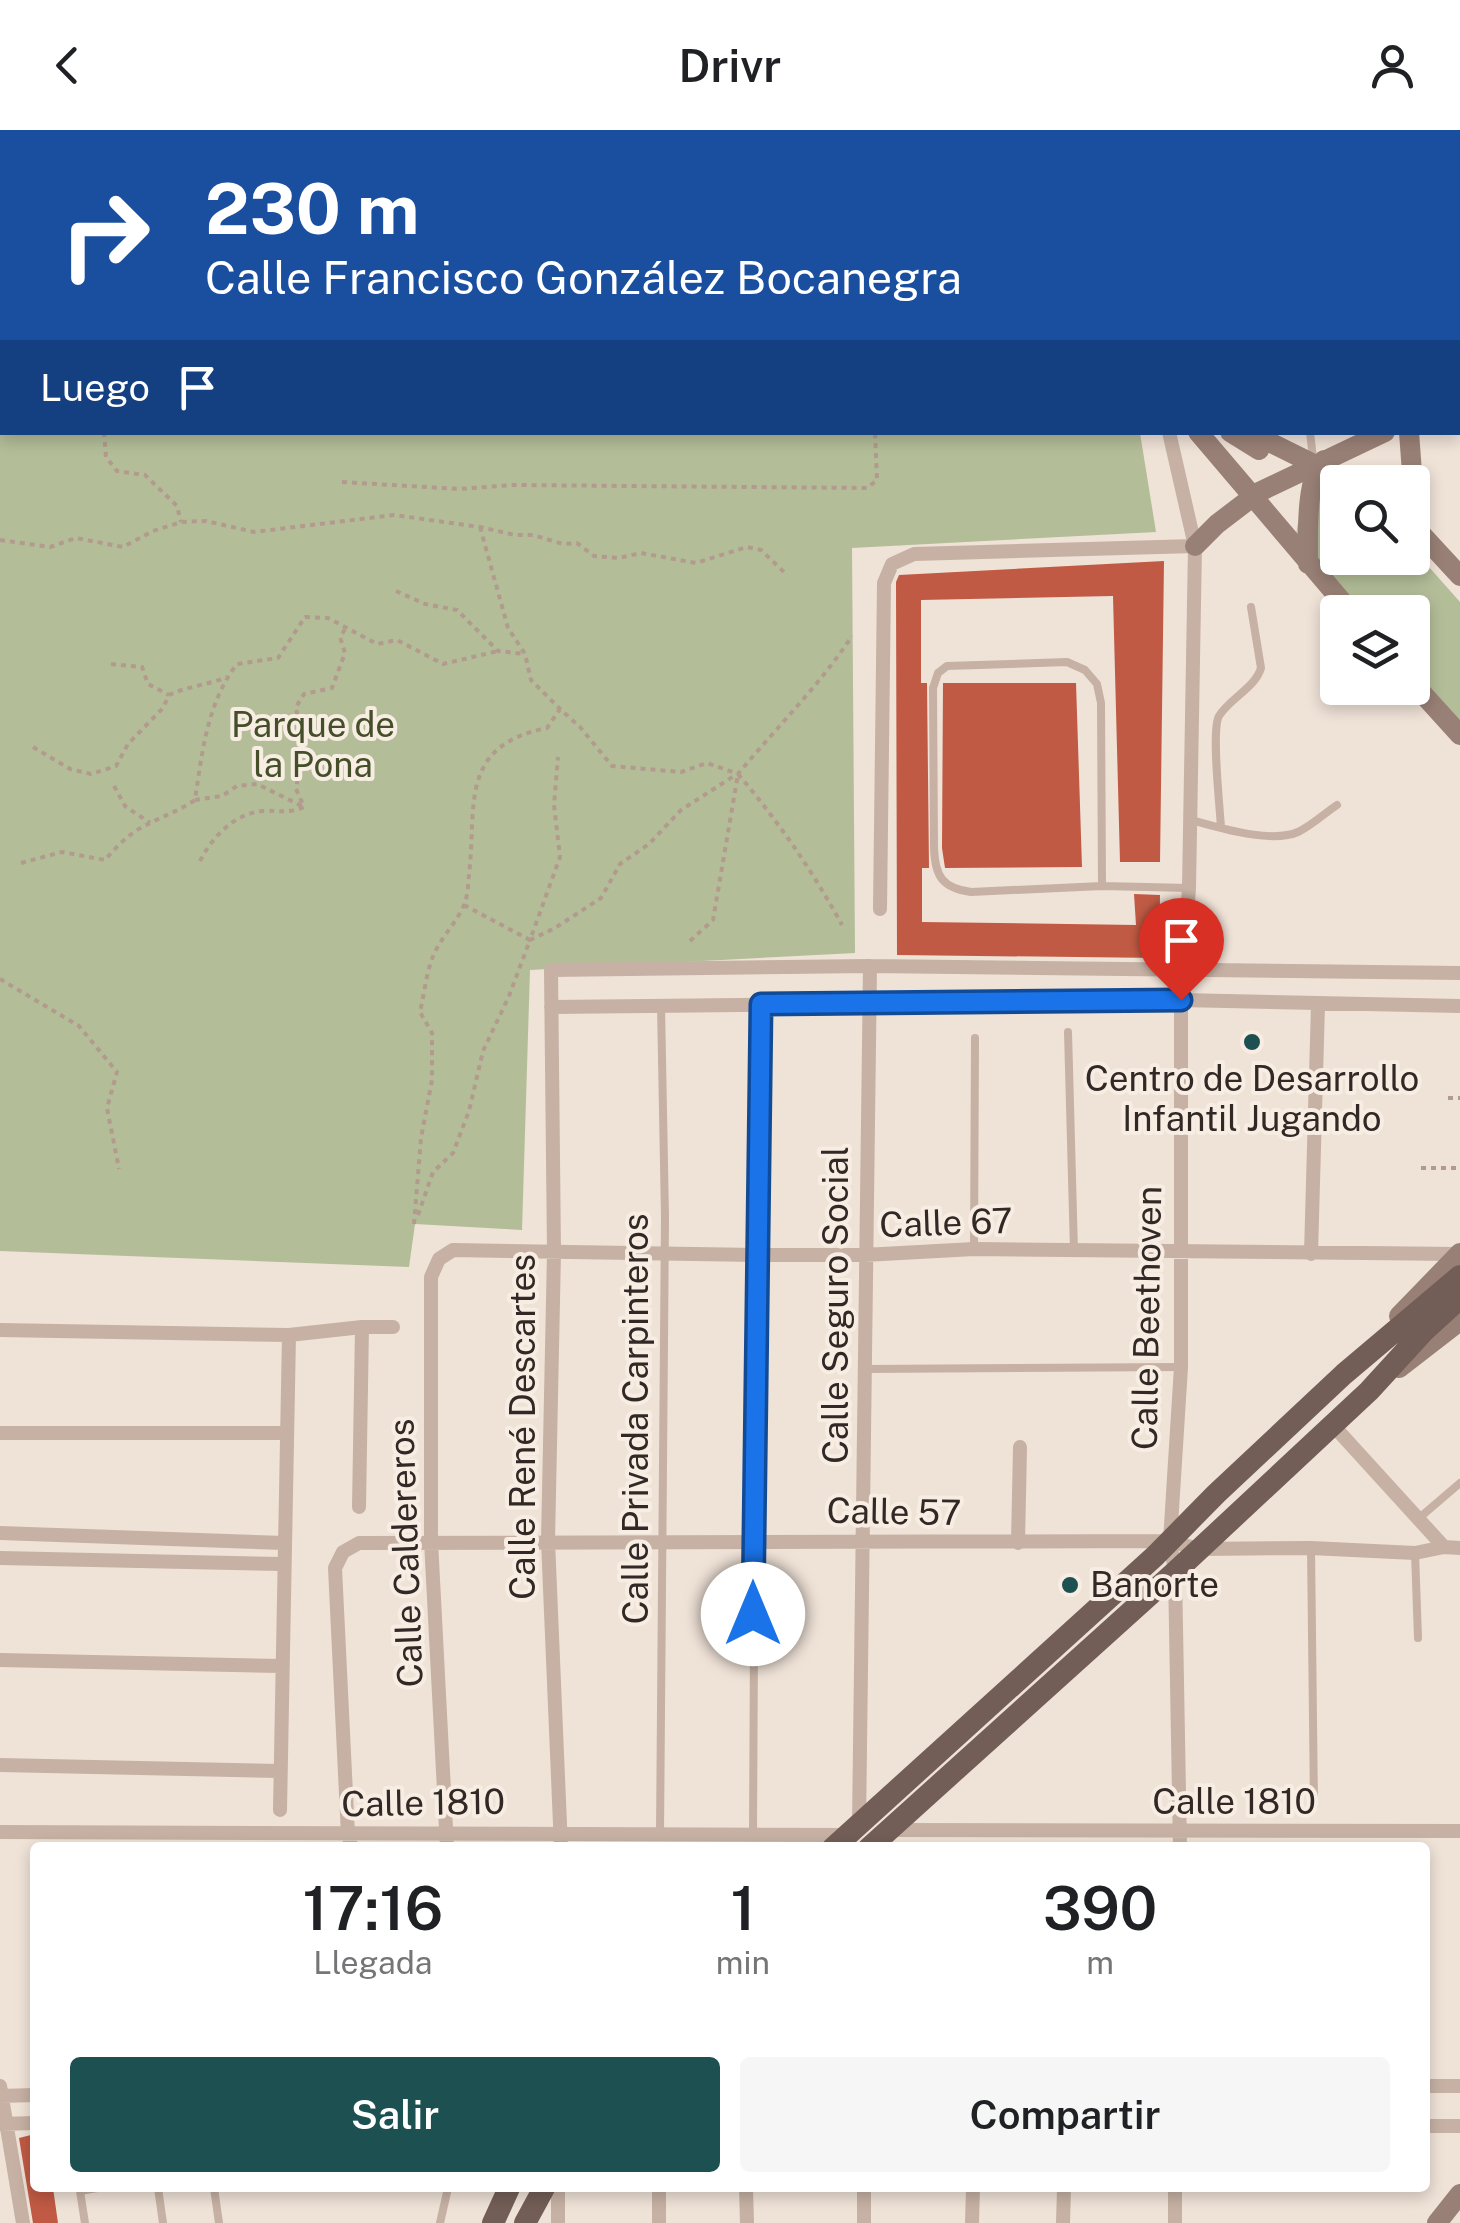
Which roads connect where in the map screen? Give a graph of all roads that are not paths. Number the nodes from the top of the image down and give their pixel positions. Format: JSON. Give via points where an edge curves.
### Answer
{"nodes":[{"id":1,"x":1171,"y":435,"type":"edge"},
{"id":2,"x":1201,"y":435,"type":"edge"},
{"id":3,"x":1235,"y":435,"type":"edge"},
{"id":4,"x":1255,"y":435,"type":"edge"},
{"id":5,"x":1310,"y":435,"type":"edge"},
{"id":6,"x":1348,"y":435,"type":"edge"},
{"id":7,"x":1378,"y":435,"type":"edge"},
{"id":8,"x":1409,"y":435,"type":"edge"},
{"id":9,"x":1411,"y":465,"type":"edge"},
{"id":10,"x":1317,"y":466,"type":"junction"},
{"id":11,"x":1320,"y":467,"type":"edge"},
{"id":12,"x":1251,"y":497,"type":"junction"},
{"id":13,"x":1430,"y":543,"type":"edge"},
{"id":14,"x":1194,"y":546,"type":"junction"},
{"id":15,"x":1308,"y":564,"type":"junction"},
{"id":16,"x":1460,"y":576,"type":"edge"},
{"id":17,"x":1336,"y":595,"type":"edge"},
{"id":18,"x":1252,"y":608,"type":"dead end"},
{"id":19,"x":1430,"y":702,"type":"edge"},
{"id":20,"x":1460,"y":735,"type":"edge"},
{"id":21,"x":1337,"y":805,"type":"dead end"},
{"id":22,"x":1188,"y":819,"type":"junction"},
{"id":23,"x":1221,"y":828,"type":"junction"},
{"id":24,"x":1102,"y":886,"type":"junction"},
{"id":25,"x":1189,"y":888,"type":"junction"},
{"id":26,"x":880,"y":910,"type":"dead end"},
{"id":27,"x":870,"y":966,"type":"junction"},
{"id":28,"x":1185,"y":970,"type":"junction"},
{"id":29,"x":1460,"y":972,"type":"edge"},
{"id":30,"x":1181,"y":1000,"type":"junction"},
{"id":31,"x":870,"y":1003,"type":"junction"},
{"id":32,"x":761,"y":1004,"type":"junction"},
{"id":33,"x":1318,"y":1004,"type":"junction"},
{"id":34,"x":661,"y":1005,"type":"junction"},
{"id":35,"x":1460,"y":1006,"type":"edge"},
{"id":36,"x":551,"y":1007,"type":"junction"},
{"id":37,"x":1068,"y":1032,"type":"dead end"},
{"id":38,"x":975,"y":1038,"type":"dead end"},
{"id":39,"x":974,"y":1249,"type":"junction"},
{"id":40,"x":1074,"y":1251,"type":"junction"},
{"id":41,"x":554,"y":1252,"type":"junction"},
{"id":42,"x":1180,"y":1252,"type":"junction"},
{"id":43,"x":665,"y":1254,"type":"junction"},
{"id":44,"x":1311,"y":1254,"type":"junction"},
{"id":45,"x":756,"y":1255,"type":"junction"},
{"id":46,"x":864,"y":1255,"type":"junction"},
{"id":47,"x":439,"y":1259,"type":"joint"},
{"id":48,"x":1459,"y":1261,"type":"edge"},
{"id":49,"x":1460,"y":1298,"type":"edge"},
{"id":50,"x":1460,"y":1321,"type":"edge"},
{"id":51,"x":362,"y":1327,"type":"junction"},
{"id":52,"x":392,"y":1327,"type":"dead end"},
{"id":53,"x":1415,"y":1327,"type":"junction"},
{"id":54,"x":0,"y":1330,"type":"edge"},
{"id":55,"x":288,"y":1335,"type":"junction"},
{"id":56,"x":1181,"y":1367,"type":"junction"},
{"id":57,"x":864,"y":1369,"type":"junction"},
{"id":58,"x":1344,"y":1374,"type":"junction"},
{"id":59,"x":1369,"y":1390,"type":"junction"},
{"id":60,"x":1331,"y":1423,"type":"junction"},
{"id":61,"x":0,"y":1433,"type":"edge"},
{"id":62,"x":286,"y":1433,"type":"junction"},
{"id":63,"x":1020,"y":1448,"type":"dead end"},
{"id":64,"x":1460,"y":1483,"type":"edge"},
{"id":65,"x":358,"y":1507,"type":"dead end"},
{"id":66,"x":1418,"y":1519,"type":"junction"},
{"id":67,"x":0,"y":1533,"type":"edge"},
{"id":68,"x":431,"y":1541,"type":"junction"},
{"id":69,"x":753,"y":1541,"type":"junction"},
{"id":70,"x":1170,"y":1541,"type":"junction"},
{"id":71,"x":548,"y":1542,"type":"junction"},
{"id":72,"x":662,"y":1542,"type":"junction"},
{"id":73,"x":864,"y":1542,"type":"junction"},
{"id":74,"x":284,"y":1543,"type":"junction"},
{"id":75,"x":1018,"y":1544,"type":"junction"},
{"id":76,"x":1311,"y":1548,"type":"junction"},
{"id":77,"x":1452,"y":1548,"type":"edge"},
{"id":78,"x":1198,"y":1549,"type":"junction"},
{"id":79,"x":1415,"y":1553,"type":"junction"},
{"id":80,"x":0,"y":1558,"type":"edge"},
{"id":81,"x":284,"y":1564,"type":"junction"},
{"id":82,"x":1175,"y":1572,"type":"junction"},
{"id":83,"x":1418,"y":1638,"type":"dead end"},
{"id":84,"x":0,"y":1660,"type":"edge"},
{"id":85,"x":282,"y":1666,"type":"junction"},
{"id":86,"x":0,"y":1766,"type":"edge"},
{"id":87,"x":280,"y":1770,"type":"junction"},
{"id":88,"x":1314,"y":1805,"type":"dead end"},
{"id":89,"x":280,"y":1810,"type":"dead end"},
{"id":90,"x":888,"y":1830,"type":"junction"},
{"id":91,"x":1460,"y":1831,"type":"edge"},
{"id":92,"x":0,"y":1832,"type":"edge"},
{"id":93,"x":753,"y":1832,"type":"junction"},
{"id":94,"x":660,"y":1834,"type":"junction"},
{"id":95,"x":846,"y":1836,"type":"edge"},
{"id":96,"x":247,"y":1840,"type":"edge"},
{"id":97,"x":447,"y":1840,"type":"edge"},
{"id":98,"x":561,"y":1840,"type":"edge"},
{"id":99,"x":1180,"y":1840,"type":"edge"},
{"id":100,"x":81,"y":1841,"type":"edge"},
{"id":101,"x":350,"y":1841,"type":"edge"},
{"id":102,"x":875,"y":1842,"type":"edge"},
{"id":103,"x":1430,"y":2086,"type":"edge"},
{"id":104,"x":1460,"y":2086,"type":"edge"},
{"id":105,"x":1,"y":2093,"type":"edge"},
{"id":106,"x":30,"y":2095,"type":"edge"},
{"id":107,"x":4,"y":2124,"type":"edge"},
{"id":108,"x":30,"y":2124,"type":"edge"},
{"id":109,"x":1430,"y":2126,"type":"edge"},
{"id":110,"x":1460,"y":2126,"type":"edge"},
{"id":111,"x":80,"y":2192,"type":"edge"},
{"id":112,"x":159,"y":2192,"type":"edge"},
{"id":113,"x":215,"y":2192,"type":"edge"},
{"id":114,"x":447,"y":2192,"type":"edge"},
{"id":115,"x":507,"y":2192,"type":"edge"},
{"id":116,"x":542,"y":2192,"type":"edge"},
{"id":117,"x":558,"y":2192,"type":"edge"},
{"id":118,"x":659,"y":2192,"type":"edge"},
{"id":119,"x":746,"y":2192,"type":"edge"},
{"id":120,"x":864,"y":2192,"type":"edge"},
{"id":121,"x":973,"y":2192,"type":"edge"},
{"id":122,"x":1064,"y":2192,"type":"edge"},
{"id":123,"x":1175,"y":2192,"type":"edge"},
{"id":124,"x":1460,"y":2194,"type":"edge"},
{"id":125,"x":22,"y":2223,"type":"edge"},
{"id":126,"x":85,"y":2223,"type":"edge"},
{"id":127,"x":163,"y":2223,"type":"edge"},
{"id":128,"x":219,"y":2223,"type":"edge"},
{"id":129,"x":440,"y":2223,"type":"edge"},
{"id":130,"x":493,"y":2223,"type":"edge"},
{"id":131,"x":525,"y":2223,"type":"edge"},
{"id":132,"x":558,"y":2223,"type":"edge"},
{"id":133,"x":659,"y":2223,"type":"edge"},
{"id":134,"x":747,"y":2223,"type":"edge"},
{"id":135,"x":864,"y":2223,"type":"edge"},
{"id":136,"x":972,"y":2223,"type":"edge"},
{"id":137,"x":1064,"y":2223,"type":"edge"},
{"id":138,"x":1174,"y":2223,"type":"edge"},
{"id":139,"x":1437,"y":2223,"type":"edge"}],
"edges":[{"from":1,"to":14,"type":"street","name":"Calle Beethoven"},
{"from":2,"to":12,"type":"main road"},
{"from":3,"to":10,"type":"main road","via":[[1286,464]]},
{"from":4,"to":10,"type":"main road"},
{"from":5,"to":10,"type":"lane"},
{"from":6,"to":10,"type":"main road"},
{"from":7,"to":10,"type":"main road"},
{"from":8,"to":9,"type":"main road"},
{"from":10,"to":11,"type":"main road"},
{"from":10,"to":12,"type":"main road"},
{"from":10,"to":15,"type":"main road"},
{"from":12,"to":14,"type":"main road"},
{"from":12,"to":15,"type":"main road"},
{"from":13,"to":16,"type":"main road"},
{"from":14,"to":22,"type":"street","name":"Calle Beethoven"},
{"from":14,"to":26,"type":"street","via":[[914,554],[892,564],[884,583]]},
{"from":15,"to":17,"type":"main road"},
{"from":18,"to":23,"type":"lane","via":[[1259,676],[1216,723]]},
{"from":19,"to":20,"type":"main road"},
{"from":21,"to":23,"type":"lane","via":[[1286,835]]},
{"from":22,"to":23,"type":"lane"},
{"from":22,"to":25,"type":"street","name":"Calle Beethoven"},
{"from":24,"to":24,"type":"lane","via":[[970,892],[941,881],[934,870],[933,688],[947,666],[1067,662],[1097,684]]},
{"from":24,"to":25,"type":"lane"},
{"from":25,"to":28,"type":"street","name":"Calle Beethoven"},
{"from":27,"to":28,"type":"street"},
{"from":27,"to":31,"type":"street","name":"Calle Seguro Social"},
{"from":27,"to":36,"type":"street","name":"Calle René Descartes","via":[[552,970]]},
{"from":28,"to":29,"type":"street"},
{"from":28,"to":30,"type":"street","name":"Calle Beethoven"},
{"from":30,"to":31,"type":"street"},
{"from":30,"to":33,"type":"street"},
{"from":30,"to":42,"type":"street","name":"Calle Beethoven"},
{"from":31,"to":32,"type":"street"},
{"from":31,"to":46,"type":"street","name":"Calle Seguro Social"},
{"from":32,"to":34,"type":"street"},
{"from":32,"to":45,"type":"lane"},
{"from":33,"to":35,"type":"street"},
{"from":33,"to":44,"type":"street"},
{"from":34,"to":36,"type":"street"},
{"from":34,"to":43,"type":"lane","name":"Calle Privada Carpinteros"},
{"from":36,"to":41,"type":"street","name":"Calle René Descartes"},
{"from":37,"to":40,"type":"lane"},
{"from":38,"to":39,"type":"lane"},
{"from":39,"to":40,"type":"street","name":"Calle 67"},
{"from":39,"to":46,"type":"street","name":"Calle 67"},
{"from":40,"to":42,"type":"street","name":"Calle 67"},
{"from":41,"to":43,"type":"street","name":"Calle 67"},
{"from":41,"to":47,"type":"street","name":"Calle 67","via":[[453,1250]]},
{"from":41,"to":71,"type":"street","name":"Calle René Descartes"},
{"from":42,"to":44,"type":"street","name":"Calle 67"},
{"from":42,"to":56,"type":"street","name":"Calle Beethoven"},
{"from":43,"to":45,"type":"street","name":"Calle 67"},
{"from":43,"to":72,"type":"lane","name":"Calle Privada Carpinteros"},
{"from":44,"to":48,"type":"street","name":"Calle 67"},
{"from":45,"to":46,"type":"street","name":"Calle 67"},
{"from":45,"to":69,"type":"lane"},
{"from":46,"to":57,"type":"street","name":"Calle Seguro Social"},
{"from":47,"to":68,"type":"street","name":"Calle Caldereros","via":[[432,1277]]},
{"from":48,"to":53,"type":"main road"},
{"from":48,"to":58,"type":"main road"},
{"from":49,"to":53,"type":"main road"},
{"from":50,"to":59,"type":"main road"},
{"from":51,"to":52,"type":"street"},
{"from":51,"to":55,"type":"street"},
{"from":51,"to":65,"type":"street"},
{"from":53,"to":58,"type":"main road"},
{"from":53,"to":59,"type":"main road"},
{"from":54,"to":55,"type":"street"},
{"from":55,"to":62,"type":"street"},
{"from":56,"to":57,"type":"lane"},
{"from":56,"to":70,"type":"street","name":"Calle Beethoven"},
{"from":57,"to":73,"type":"street","name":"Calle Seguro Social"},
{"from":58,"to":70,"type":"main road"},
{"from":59,"to":60,"type":"main road"},
{"from":60,"to":66,"type":"street","name":"Calle 57"},
{"from":60,"to":78,"type":"main road"},
{"from":61,"to":62,"type":"street"},
{"from":62,"to":74,"type":"street"},
{"from":63,"to":75,"type":"street"},
{"from":64,"to":66,"type":"lane"},
{"from":66,"to":77,"type":"street","name":"Calle 57"},
{"from":67,"to":74,"type":"street"},
{"from":68,"to":71,"type":"street","name":"Calle 57"},
{"from":68,"to":97,"type":"street","name":"Calle Caldereros"},
{"from":68,"to":101,"type":"street","name":"Calle 57","via":[[359,1542],[335,1568]]},
{"from":69,"to":72,"type":"street","name":"Calle 57"},
{"from":69,"to":73,"type":"street","name":"Calle 57"},
{"from":69,"to":93,"type":"lane"},
{"from":70,"to":75,"type":"street","name":"Calle 57"},
{"from":70,"to":78,"type":"street","name":"Calle 57"},
{"from":70,"to":82,"type":"street","name":"Calle Beethoven"},
{"from":70,"to":95,"type":"main road"},
{"from":71,"to":72,"type":"street","name":"Calle 57"},
{"from":71,"to":98,"type":"street","name":"Calle René Descartes"},
{"from":72,"to":94,"type":"lane","name":"Calle Privada Carpinteros"},
{"from":73,"to":75,"type":"street","name":"Calle 57"},
{"from":73,"to":95,"type":"street","name":"Calle Seguro Social"},
{"from":74,"to":81,"type":"street"},
{"from":76,"to":78,"type":"street","name":"Calle 57"},
{"from":76,"to":79,"type":"street","name":"Calle 57"},
{"from":76,"to":88,"type":"lane"},
{"from":77,"to":79,"type":"street","name":"Calle 57"},
{"from":78,"to":82,"type":"main road"},
{"from":79,"to":83,"type":"lane"},
{"from":80,"to":81,"type":"street"},
{"from":81,"to":85,"type":"street"},
{"from":82,"to":90,"type":"main road"},
{"from":82,"to":99,"type":"street","name":"Calle Beethoven"},
{"from":84,"to":85,"type":"street"},
{"from":85,"to":87,"type":"street"},
{"from":86,"to":87,"type":"street"},
{"from":87,"to":89,"type":"street"},
{"from":90,"to":99,"type":"street","name":"Calle 1810"},
{"from":90,"to":102,"type":"main road"},
{"from":91,"to":99,"type":"street","name":"Calle 1810"},
{"from":92,"to":100,"type":"street","name":"Calle 1810"},
{"from":93,"to":94,"type":"street","name":"Calle 1810"},
{"from":93,"to":95,"type":"street","name":"Calle 1810"},
{"from":94,"to":98,"type":"street","name":"Calle 1810"},
{"from":96,"to":100,"type":"street","name":"Calle 1810"},
{"from":96,"to":101,"type":"street","name":"Calle 1810"},
{"from":97,"to":98,"type":"street","name":"Calle 1810"},
{"from":97,"to":101,"type":"street","name":"Calle 1810"},
{"from":103,"to":104,"type":"street"},
{"from":105,"to":106,"type":"street"},
{"from":105,"to":107,"type":"street"},
{"from":107,"to":108,"type":"street"},
{"from":107,"to":125,"type":"street"},
{"from":109,"to":110,"type":"street"},
{"from":111,"to":126,"type":"lane"},
{"from":112,"to":127,"type":"lane"},
{"from":113,"to":128,"type":"lane"},
{"from":114,"to":129,"type":"lane"},
{"from":115,"to":130,"type":"main road"},
{"from":116,"to":131,"type":"main road"},
{"from":117,"to":132,"type":"street"},
{"from":118,"to":133,"type":"street"},
{"from":119,"to":134,"type":"street"},
{"from":120,"to":135,"type":"street"},
{"from":121,"to":136,"type":"street"},
{"from":122,"to":137,"type":"street"},
{"from":123,"to":138,"type":"street"},
{"from":124,"to":139,"type":"main road"}]}
